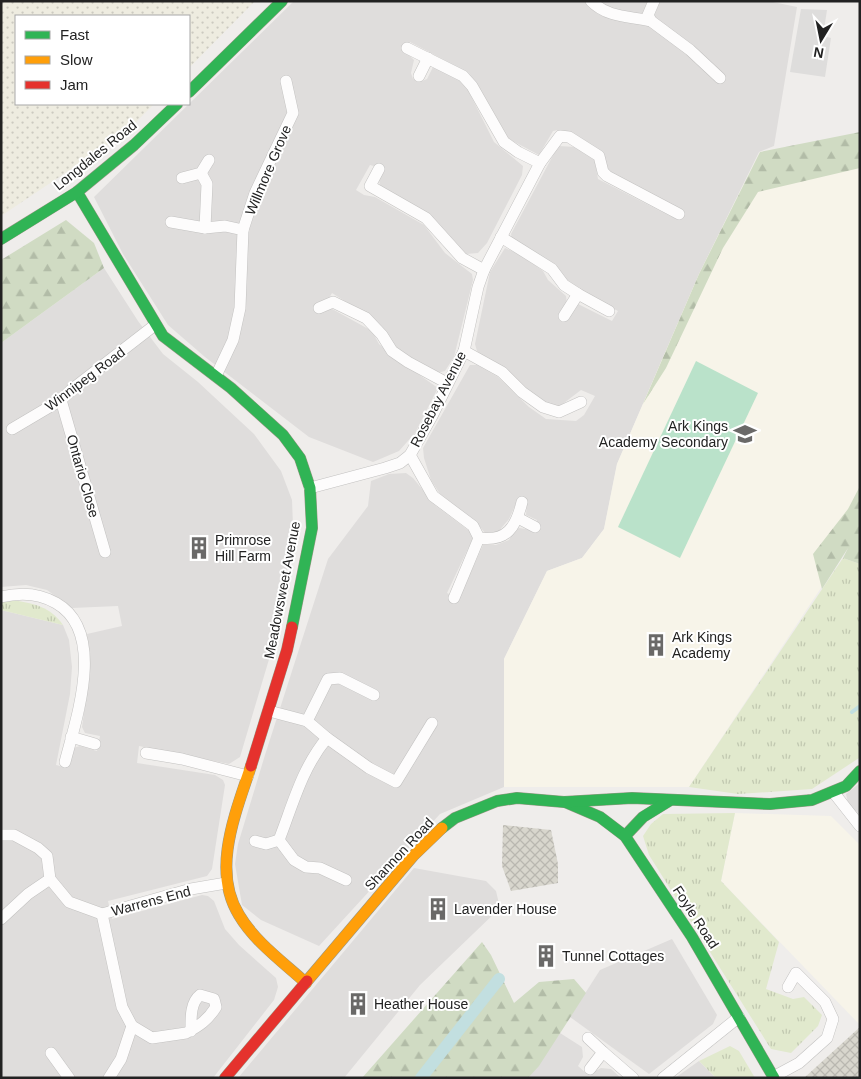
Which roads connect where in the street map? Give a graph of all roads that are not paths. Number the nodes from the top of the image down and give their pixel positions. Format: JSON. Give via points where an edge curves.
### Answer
{"nodes":[{"id":1,"x":282,"y":1,"type":"edge"},
{"id":2,"x":592,"y":1,"type":"edge"},
{"id":3,"x":654,"y":1,"type":"edge"},
{"id":4,"x":651,"y":21,"type":"junction"},
{"id":5,"x":407,"y":48,"type":"dead end"},
{"id":6,"x":428,"y":58,"type":"junction"},
{"id":7,"x":419,"y":76,"type":"dead end"},
{"id":8,"x":720,"y":78,"type":"dead end"},
{"id":9,"x":286,"y":81,"type":"dead end"},
{"id":10,"x":190,"y":91,"type":"edge"},
{"id":11,"x":176,"y":105,"type":"edge"},
{"id":12,"x":209,"y":160,"type":"dead end"},
{"id":13,"x":540,"y":163,"type":"junction"},
{"id":14,"x":379,"y":169,"type":"dead end"},
{"id":15,"x":201,"y":173,"type":"junction"},
{"id":16,"x":182,"y":178,"type":"dead end"},
{"id":17,"x":77,"y":192,"type":"junction"},
{"id":18,"x":679,"y":214,"type":"dead end"},
{"id":19,"x":170,"y":222,"type":"dead end"},
{"id":20,"x":204,"y":228,"type":"junction"},
{"id":21,"x":243,"y":230,"type":"junction"},
{"id":22,"x":501,"y":237,"type":"junction"},
{"id":23,"x":1,"y":239,"type":"edge"},
{"id":24,"x":484,"y":270,"type":"junction"},
{"id":25,"x":578,"y":294,"type":"junction"},
{"id":26,"x":319,"y":308,"type":"dead end"},
{"id":27,"x":609,"y":311,"type":"dead end"},
{"id":28,"x":564,"y":316,"type":"dead end"},
{"id":29,"x":156,"y":325,"type":"junction"},
{"id":30,"x":464,"y":351,"type":"junction"},
{"id":31,"x":216,"y":376,"type":"junction"},
{"id":32,"x":447,"y":383,"type":"junction"},
{"id":33,"x":61,"y":400,"type":"junction"},
{"id":34,"x":581,"y":402,"type":"dead end"},
{"id":35,"x":12,"y":430,"type":"dead end"},
{"id":36,"x":410,"y":455,"type":"junction"},
{"id":37,"x":310,"y":488,"type":"junction"},
{"id":38,"x":522,"y":502,"type":"dead end"},
{"id":39,"x":518,"y":518,"type":"junction"},
{"id":40,"x":535,"y":527,"type":"dead end"},
{"id":41,"x":479,"y":538,"type":"junction"},
{"id":42,"x":105,"y":552,"type":"dead end"},
{"id":43,"x":1,"y":597,"type":"edge"},
{"id":44,"x":454,"y":598,"type":"dead end"},
{"id":45,"x":374,"y":695,"type":"dead end"},
{"id":46,"x":269,"y":711,"type":"junction"},
{"id":47,"x":307,"y":721,"type":"junction"},
{"id":48,"x":432,"y":723,"type":"dead end"},
{"id":49,"x":71,"y":738,"type":"junction"},
{"id":50,"x":327,"y":738,"type":"junction"},
{"id":51,"x":95,"y":744,"type":"dead end"},
{"id":52,"x":146,"y":753,"type":"dead end"},
{"id":53,"x":65,"y":762,"type":"dead end"},
{"id":54,"x":860,"y":771,"type":"edge"},
{"id":55,"x":248,"y":776,"type":"junction"},
{"id":56,"x":834,"y":793,"type":"junction"},
{"id":57,"x":612,"y":798,"type":"junction"},
{"id":58,"x":632,"y":798,"type":"junction"},
{"id":59,"x":669,"y":801,"type":"junction"},
{"id":60,"x":564,"y":802,"type":"junction"},
{"id":61,"x":651,"y":812,"type":"junction"},
{"id":62,"x":600,"y":817,"type":"junction"},
{"id":63,"x":860,"y":826,"type":"edge"},
{"id":64,"x":1,"y":835,"type":"edge"},
{"id":65,"x":625,"y":836,"type":"junction"},
{"id":66,"x":280,"y":840,"type":"junction"},
{"id":67,"x":255,"y":841,"type":"dead end"},
{"id":68,"x":50,"y":879,"type":"junction"},
{"id":69,"x":346,"y":880,"type":"dead end"},
{"id":70,"x":226,"y":883,"type":"junction"},
{"id":71,"x":102,"y":914,"type":"junction"},
{"id":72,"x":1,"y":919,"type":"edge"},
{"id":73,"x":306,"y":983,"type":"junction"},
{"id":74,"x":788,"y":987,"type":"dead end"},
{"id":75,"x":739,"y":1017,"type":"junction"},
{"id":76,"x":132,"y":1026,"type":"junction"},
{"id":77,"x":191,"y":1031,"type":"dead end"},
{"id":78,"x":588,"y":1038,"type":"dead end"},
{"id":79,"x":603,"y":1052,"type":"junction"},
{"id":80,"x":51,"y":1053,"type":"dead end"},
{"id":81,"x":590,"y":1069,"type":"dead end"},
{"id":82,"x":774,"y":1077,"type":"edge"},
{"id":83,"x":69,"y":1078,"type":"edge"},
{"id":84,"x":109,"y":1078,"type":"edge"},
{"id":85,"x":224,"y":1078,"type":"edge"},
{"id":86,"x":633,"y":1078,"type":"edge"},
{"id":87,"x":663,"y":1078,"type":"edge"}],
"edges":[{"from":1,"to":10,"type":"street"},
{"from":2,"to":4,"type":"street","via":[[599,9],[617,16]]},
{"from":3,"to":4,"type":"street","via":[[648,15]]},
{"from":4,"to":8,"type":"street"},
{"from":5,"to":6,"type":"street"},
{"from":6,"to":7,"type":"street"},
{"from":6,"to":13,"type":"street","via":[[464,76],[504,142]]},
{"from":9,"to":21,"type":"street","name":"Willmore Grove","via":[[293,113],[256,193]]},
{"from":11,"to":17,"type":"street","name":"Longdales Road"},
{"from":12,"to":15,"type":"street"},
{"from":13,"to":18,"type":"street","name":"Rosebay Avenue","via":[[560,136],[569,137],[599,156],[606,176]]},
{"from":13,"to":22,"type":"street","name":"Rosebay Avenue"},
{"from":14,"to":24,"type":"street","via":[[370,186],[426,218],[462,258]]},
{"from":15,"to":16,"type":"street"},
{"from":15,"to":20,"type":"street","via":[[207,184]]},
{"from":17,"to":23,"type":"street","name":"Longdales Road"},
{"from":17,"to":29,"type":"street","name":"Meadowsweet Avenue"},
{"from":19,"to":20,"type":"street","name":"Willmore Grove"},
{"from":20,"to":21,"type":"street","name":"Willmore Grove","via":[[225,226]]},
{"from":21,"to":31,"type":"street","name":"Willmore Grove","via":[[240,308],[234,340]]},
{"from":22,"to":24,"type":"street","name":"Rosebay Avenue"},
{"from":22,"to":25,"type":"street","via":[[552,270],[564,285]]},
{"from":24,"to":30,"type":"street","name":"Rosebay Avenue"},
{"from":25,"to":27,"type":"street"},
{"from":25,"to":28,"type":"street"},
{"from":26,"to":32,"type":"street","via":[[333,302],[366,318],[392,351]]},
{"from":29,"to":31,"type":"street","name":"Meadowsweet Avenue","via":[[163,336]]},
{"from":29,"to":33,"type":"street","name":"Winnipeg Road"},
{"from":30,"to":32,"type":"street","name":"Rosebay Avenue"},
{"from":30,"to":34,"type":"street","via":[[502,372],[543,407],[559,412]]},
{"from":31,"to":37,"type":"street","name":"Meadowsweet Avenue","via":[[292,446],[300,458]]},
{"from":32,"to":36,"type":"street","name":"Rosebay Avenue"},
{"from":33,"to":35,"type":"street","name":"Winnipeg Road"},
{"from":33,"to":42,"type":"street","name":"Ontario Close"},
{"from":36,"to":37,"type":"street","name":"Rosebay Avenue","via":[[385,468]]},
{"from":36,"to":41,"type":"street","via":[[433,496],[473,526]]},
{"from":37,"to":46,"type":"street","name":"Meadowsweet Avenue","via":[[312,528],[287,650]]},
{"from":38,"to":39,"type":"street"},
{"from":39,"to":40,"type":"street"},
{"from":39,"to":41,"type":"street","via":[[501,538]]},
{"from":41,"to":44,"type":"street"},
{"from":43,"to":49,"type":"street","via":[[24,593],[47,598],[71,614],[81,635],[85,658],[83,692]]},
{"from":45,"to":47,"type":"street","via":[[340,678],[328,679]]},
{"from":46,"to":47,"type":"street"},
{"from":46,"to":55,"type":"street","name":"Meadowsweet Avenue"},
{"from":47,"to":50,"type":"street"},
{"from":48,"to":50,"type":"street","via":[[396,782],[369,768]]},
{"from":49,"to":51,"type":"street"},
{"from":49,"to":53,"type":"street"},
{"from":50,"to":66,"type":"street","via":[[316,751],[298,785]]},
{"from":52,"to":55,"type":"street","via":[[182,758]]},
{"from":54,"to":56,"type":"street","name":"Shannon Road"},
{"from":55,"to":70,"type":"street","name":"Meadowsweet Avenue","via":[[228,842]]},
{"from":56,"to":59,"type":"street","name":"Shannon Road","via":[[812,800],[770,804]]},
{"from":56,"to":63,"type":"street"},
{"from":57,"to":58,"type":"street","name":"Shannon Road"},
{"from":57,"to":60,"type":"street","name":"Shannon Road"},
{"from":57,"to":62,"type":"street"},
{"from":58,"to":59,"type":"street","name":"Shannon Road"},
{"from":58,"to":61,"type":"street"},
{"from":59,"to":61,"type":"street"},
{"from":60,"to":62,"type":"street","name":"Foyle Road"},
{"from":60,"to":73,"type":"street","name":"Shannon Road","via":[[517,798],[477,808],[455,818],[413,856]]},
{"from":61,"to":65,"type":"street"},
{"from":62,"to":65,"type":"street","name":"Foyle Road"},
{"from":64,"to":68,"type":"street","via":[[14,836],[47,856]]},
{"from":65,"to":75,"type":"street","name":"Foyle Road","via":[[692,937]]},
{"from":66,"to":67,"type":"street","via":[[266,844]]},
{"from":66,"to":69,"type":"street","via":[[294,860]]},
{"from":68,"to":71,"type":"street","via":[[69,902]]},
{"from":68,"to":72,"type":"street"},
{"from":70,"to":71,"type":"street","name":"Warrens End","via":[[191,889]]},
{"from":70,"to":73,"type":"street","name":"Meadowsweet Avenue","via":[[238,917],[254,937]]},
{"from":71,"to":76,"type":"street","name":"Warrens End","via":[[122,1007]]},
{"from":73,"to":85,"type":"street","name":"Shannon Road"},
{"from":74,"to":82,"type":"street","via":[[796,973],[825,1002],[833,1019],[827,1038],[798,1063]]},
{"from":75,"to":82,"type":"street","name":"Foyle Road"},
{"from":75,"to":87,"type":"street"},
{"from":76,"to":77,"type":"street","via":[[152,1038]]},
{"from":76,"to":84,"type":"street"},
{"from":78,"to":79,"type":"street"},
{"from":79,"to":81,"type":"street"},
{"from":79,"to":86,"type":"street"},
{"from":80,"to":83,"type":"street"}]}
